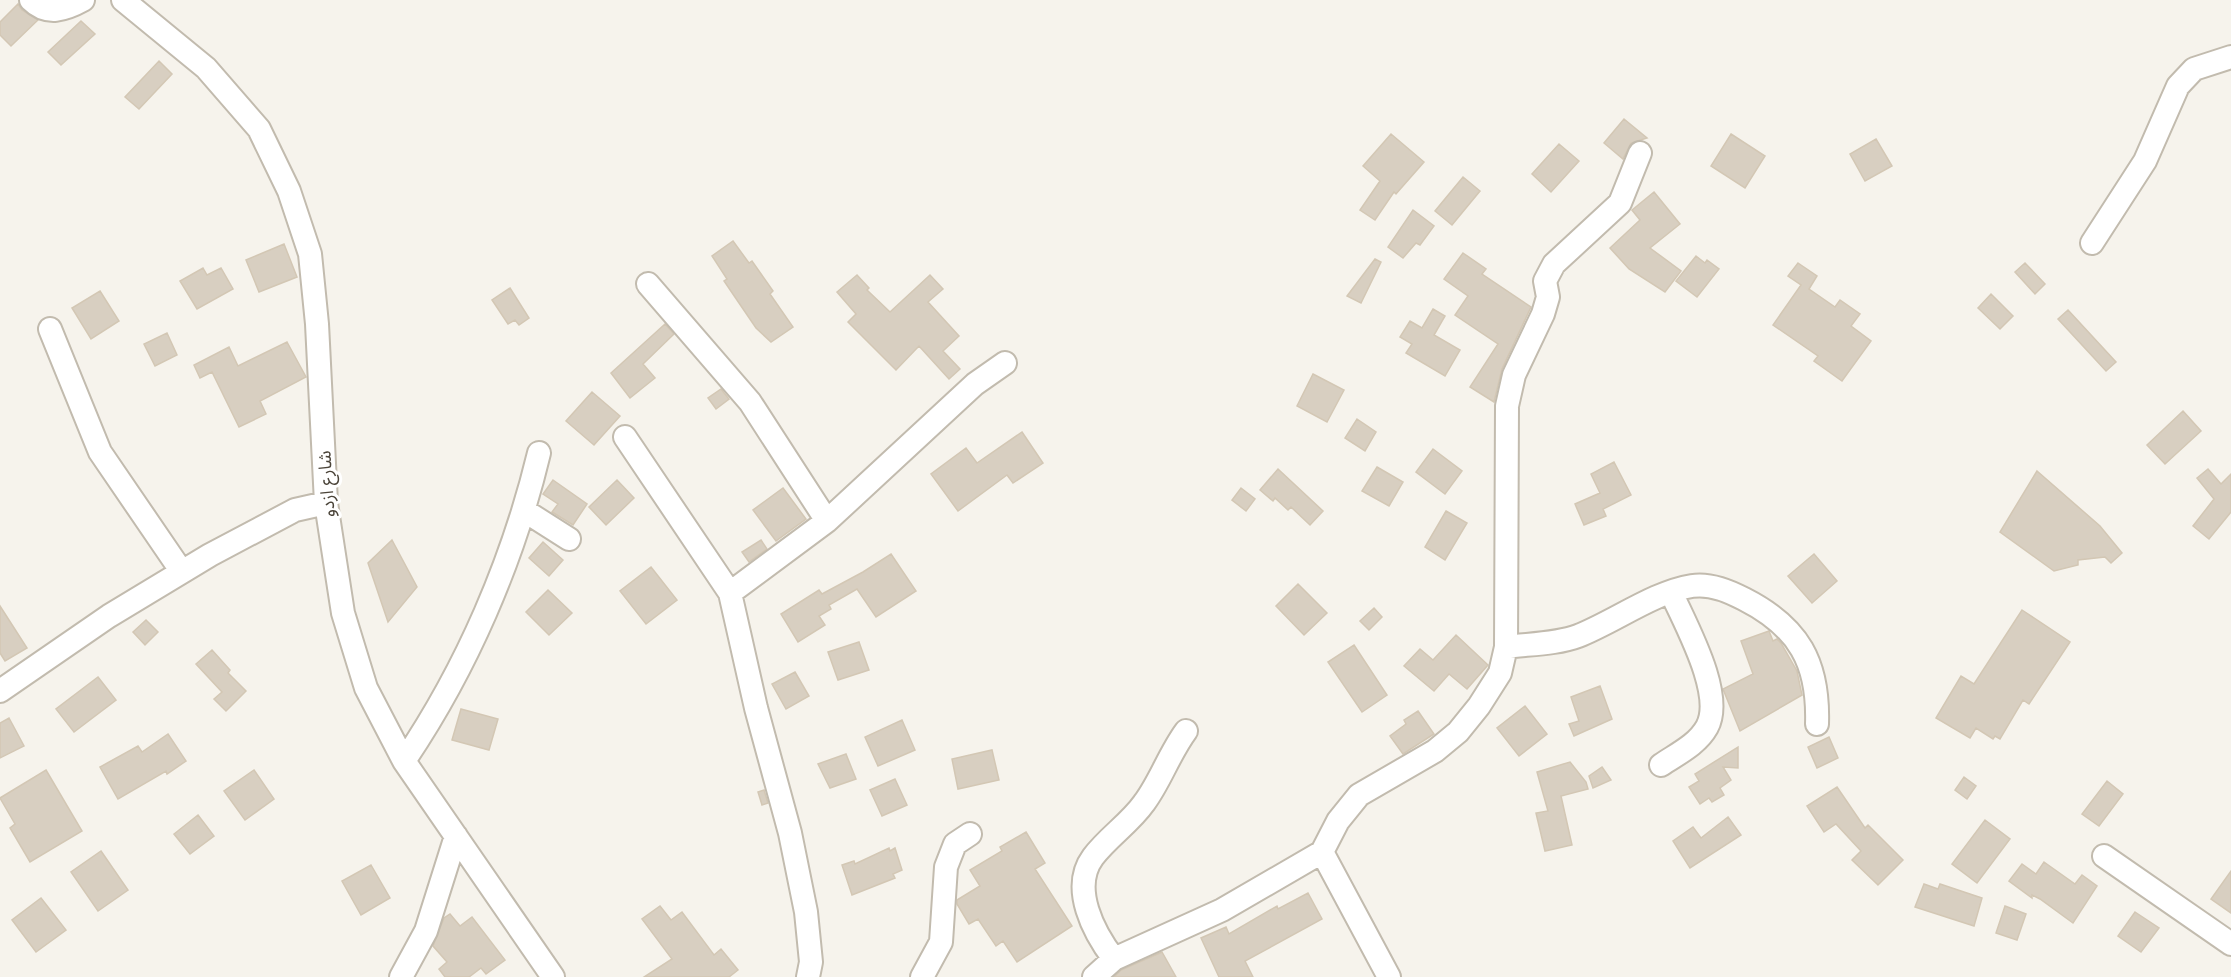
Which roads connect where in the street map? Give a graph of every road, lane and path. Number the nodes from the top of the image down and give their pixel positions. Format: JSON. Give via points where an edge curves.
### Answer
{"nodes":[{"id":1,"x":32,"y":0,"type":"edge"},
{"id":2,"x":83,"y":0,"type":"edge"},
{"id":3,"x":123,"y":0,"type":"edge"},
{"id":4,"x":2231,"y":57,"type":"edge"},
{"id":5,"x":1640,"y":153,"type":"dead end"},
{"id":6,"x":2092,"y":243,"type":"dead end"},
{"id":7,"x":648,"y":284,"type":"dead end"},
{"id":8,"x":50,"y":329,"type":"dead end"},
{"id":9,"x":1005,"y":363,"type":"dead end"},
{"id":10,"x":625,"y":437,"type":"dead end"},
{"id":11,"x":539,"y":453,"type":"dead end"},
{"id":12,"x":326,"y":503,"type":"junction"},
{"id":13,"x":525,"y":511,"type":"junction"},
{"id":14,"x":827,"y":521,"type":"junction"},
{"id":15,"x":569,"y":539,"type":"dead end"},
{"id":16,"x":182,"y":573,"type":"junction"},
{"id":17,"x":1671,"y":592,"type":"junction"},
{"id":18,"x":730,"y":593,"type":"junction"},
{"id":19,"x":1506,"y":647,"type":"junction"},
{"id":20,"x":0,"y":691,"type":"edge"},
{"id":21,"x":1817,"y":724,"type":"dead end"},
{"id":22,"x":1186,"y":731,"type":"dead end"},
{"id":23,"x":404,"y":760,"type":"junction"},
{"id":24,"x":1661,"y":765,"type":"dead end"},
{"id":25,"x":970,"y":834,"type":"dead end"},
{"id":26,"x":456,"y":836,"type":"junction"},
{"id":27,"x":1322,"y":852,"type":"junction"},
{"id":28,"x":2104,"y":856,"type":"dead end"},
{"id":29,"x":2231,"y":944,"type":"edge"},
{"id":30,"x":1114,"y":959,"type":"junction"},
{"id":31,"x":401,"y":977,"type":"edge"},
{"id":32,"x":553,"y":977,"type":"edge"},
{"id":33,"x":808,"y":977,"type":"edge"},
{"id":34,"x":922,"y":977,"type":"edge"},
{"id":35,"x":1094,"y":977,"type":"edge"},
{"id":36,"x":1389,"y":977,"type":"edge"}],
"edges":[{"from":1,"to":2,"type":"street","via":[[38,7],[52,11]]},
{"from":3,"to":12,"type":"street","name":"شارع ازدو","via":[[206,68],[259,129],[289,191],[310,254]]},
{"from":4,"to":6,"type":"street","via":[[2194,69],[2178,86],[2145,161]]},
{"from":5,"to":19,"type":"street","via":[[1620,203],[1554,264],[1545,281],[1548,297],[1543,314],[1514,375],[1507,406]]},
{"from":7,"to":14,"type":"street","via":[[750,402]]},
{"from":8,"to":16,"type":"street","via":[[100,452]]},
{"from":9,"to":14,"type":"street","via":[[975,384]]},
{"from":10,"to":18,"type":"street"},
{"from":11,"to":13,"type":"street"},
{"from":12,"to":16,"type":"street","via":[[295,510]]},
{"from":12,"to":23,"type":"street","name":"شارع ازدو","via":[[344,613],[366,688]]},
{"from":13,"to":15,"type":"street"},
{"from":13,"to":23,"type":"street","via":[[455,681]]},
{"from":14,"to":18,"type":"street"},
{"from":16,"to":20,"type":"street","via":[[109,616]]},
{"from":17,"to":19,"type":"street","via":[[1576,637]]},
{"from":17,"to":21,"type":"street","via":[[1693,585],[1724,589],[1765,610],[1795,635],[1811,666],[1818,696]]},
{"from":17,"to":24,"type":"street","via":[[1710,685],[1711,704],[1708,725],[1697,741]]},
{"from":18,"to":33,"type":"street","via":[[804,901],[811,962]]},
{"from":19,"to":27,"type":"street","via":[[1500,673],[1458,732],[1435,752],[1359,795],[1338,821]]},
{"from":22,"to":30,"type":"street","via":[[1145,802],[1092,858],[1084,876],[1090,922]]},
{"from":23,"to":26,"type":"street","name":"شارع ازدو"},
{"from":25,"to":34,"type":"street","via":[[955,844],[946,867],[941,942]]},
{"from":26,"to":31,"type":"street","via":[[426,931]]},
{"from":26,"to":32,"type":"street","name":"شارع ازدو"},
{"from":27,"to":30,"type":"street","via":[[1221,910]]},
{"from":27,"to":36,"type":"street"},
{"from":28,"to":29,"type":"street"},
{"from":30,"to":35,"type":"street"}]}
